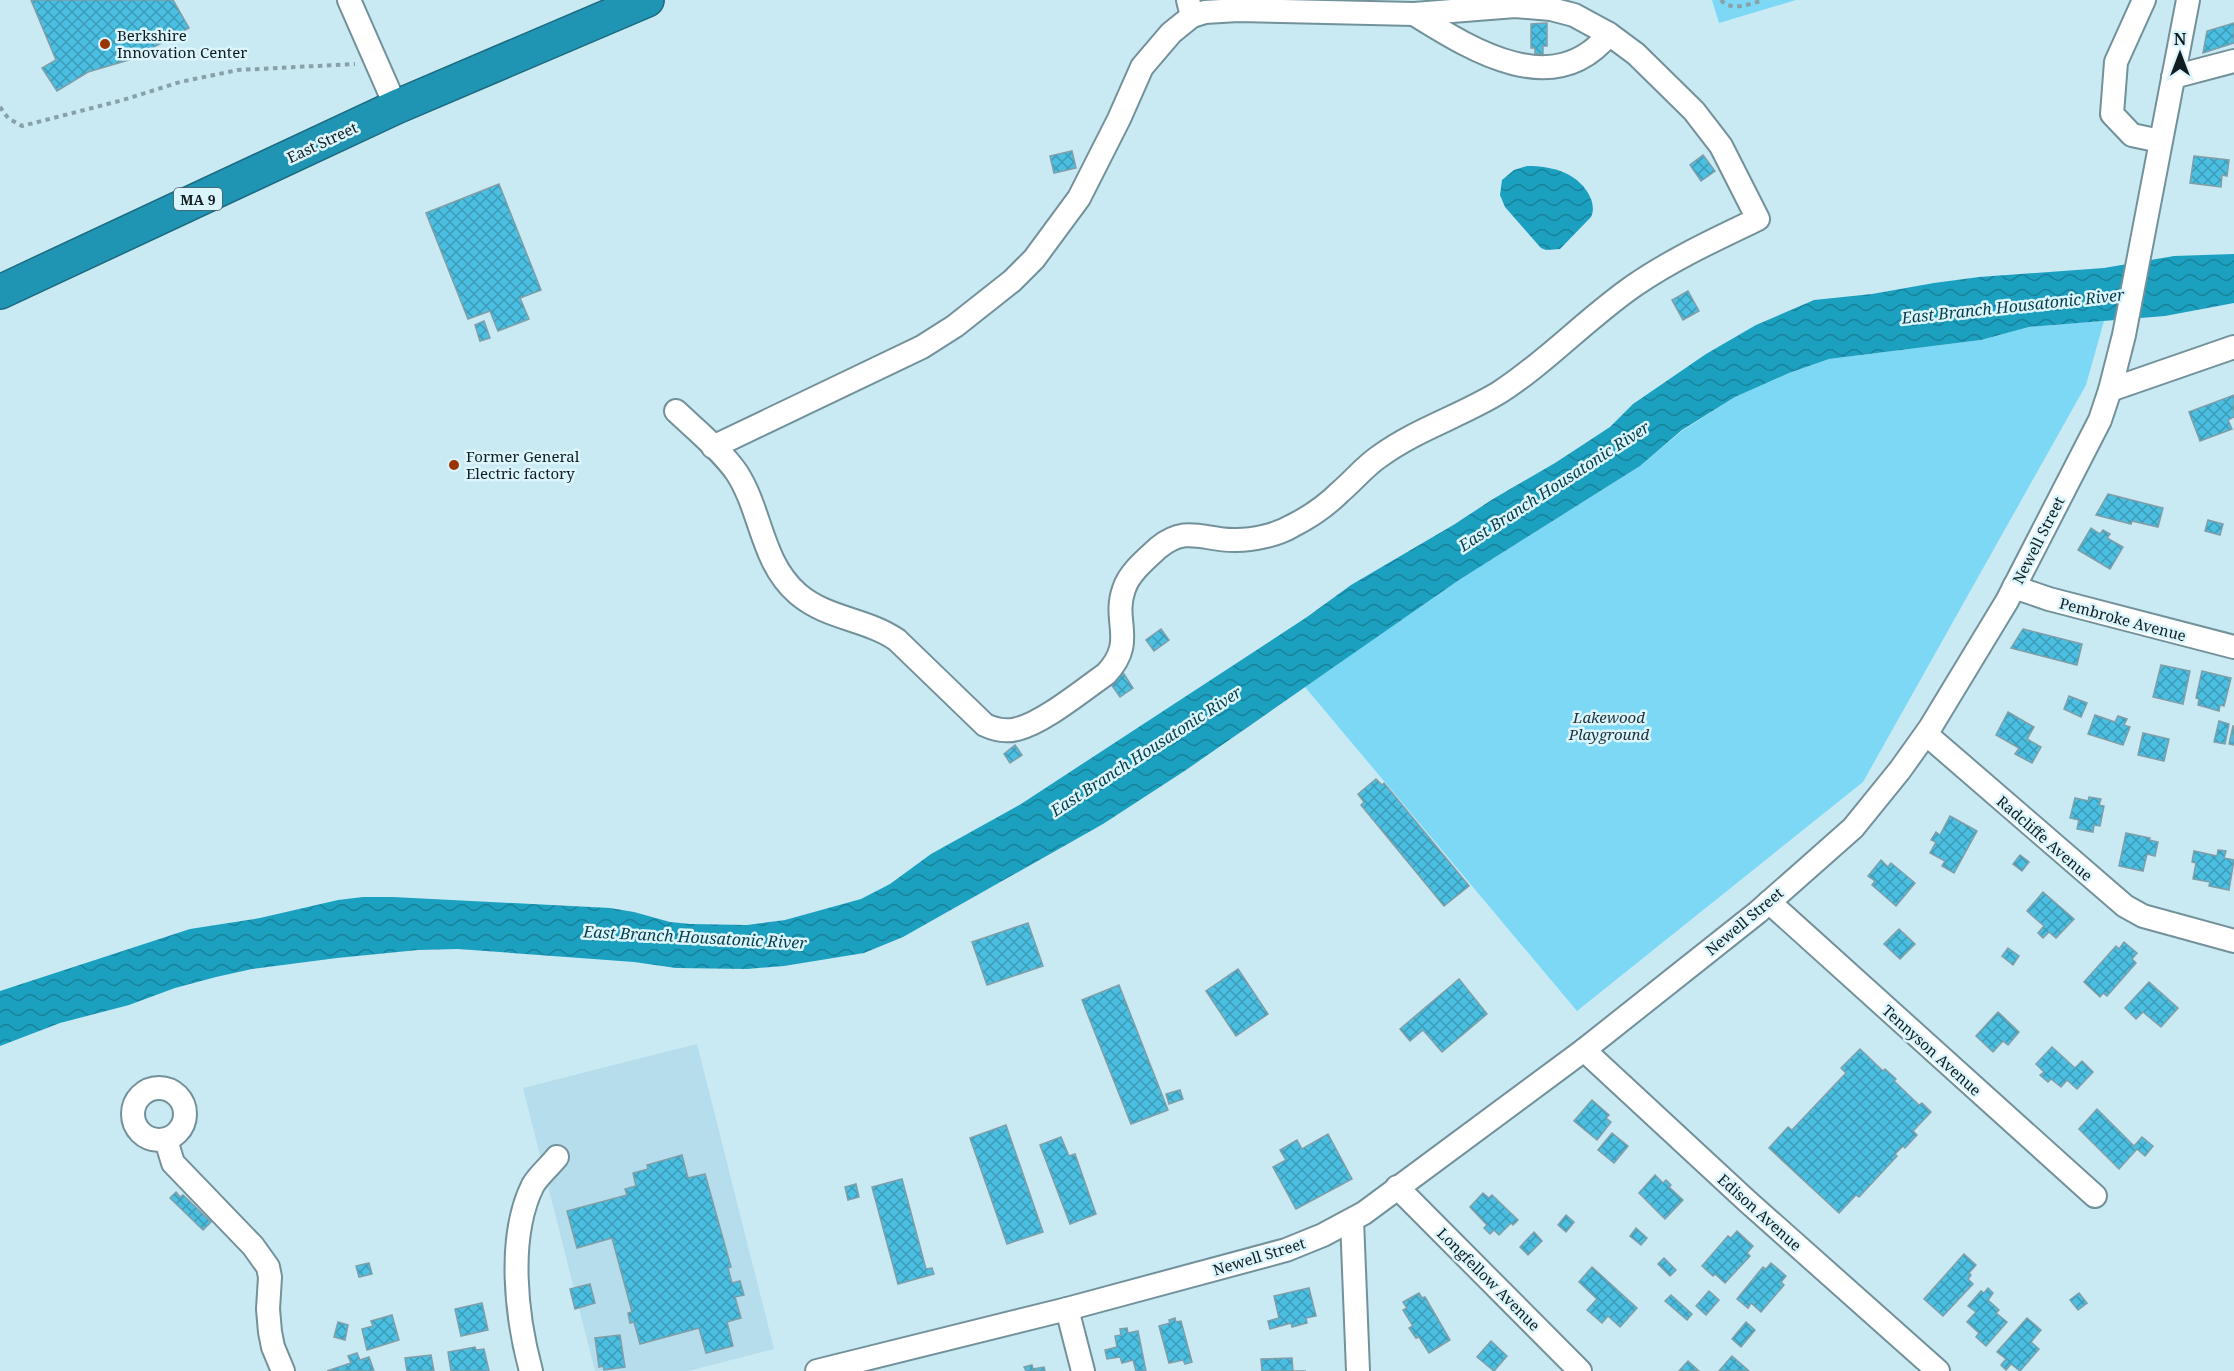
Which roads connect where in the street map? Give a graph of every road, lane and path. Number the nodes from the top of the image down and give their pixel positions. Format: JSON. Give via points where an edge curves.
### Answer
{"nodes":[{"id":1,"x":349,"y":0,"type":"edge"},
{"id":2,"x":647,"y":0,"type":"edge"},
{"id":3,"x":1721,"y":0,"type":"edge"},
{"id":4,"x":1764,"y":0,"type":"edge"},
{"id":5,"x":2144,"y":0,"type":"edge"},
{"id":6,"x":2188,"y":0,"type":"edge"},
{"id":7,"x":1190,"y":8,"type":"edge"},
{"id":8,"x":1414,"y":14,"type":"junction"},
{"id":9,"x":1609,"y":34,"type":"junction"},
{"id":10,"x":2234,"y":61,"type":"edge"},
{"id":11,"x":376,"y":63,"type":"junction"},
{"id":12,"x":2173,"y":77,"type":"junction"},
{"id":13,"x":0,"y":107,"type":"edge"},
{"id":14,"x":396,"y":107,"type":"junction"},
{"id":15,"x":2160,"y":141,"type":"junction"},
{"id":16,"x":0,"y":292,"type":"edge"},
{"id":17,"x":2234,"y":347,"type":"edge"},
{"id":18,"x":2110,"y":390,"type":"junction"},
{"id":19,"x":676,"y":411,"type":"dead end"},
{"id":20,"x":713,"y":447,"type":"junction"},
{"id":21,"x":2014,"y":587,"type":"junction"},
{"id":22,"x":2234,"y":647,"type":"edge"},
{"id":23,"x":1926,"y":734,"type":"junction"},
{"id":24,"x":1769,"y":902,"type":"junction"},
{"id":25,"x":2234,"y":942,"type":"edge"},
{"id":26,"x":1584,"y":1050,"type":"junction"},
{"id":27,"x":166,"y":1140,"type":"dead end"},
{"id":28,"x":557,"y":1157,"type":"dead end"},
{"id":29,"x":1397,"y":1187,"type":"junction"},
{"id":30,"x":2095,"y":1196,"type":"dead end"},
{"id":31,"x":1352,"y":1220,"type":"junction"},
{"id":32,"x":1067,"y":1309,"type":"junction"},
{"id":33,"x":284,"y":1371,"type":"edge"},
{"id":34,"x":531,"y":1371,"type":"edge"},
{"id":35,"x":817,"y":1371,"type":"edge"},
{"id":36,"x":1083,"y":1371,"type":"edge"},
{"id":37,"x":1358,"y":1371,"type":"edge"},
{"id":38,"x":1580,"y":1371,"type":"edge"},
{"id":39,"x":1938,"y":1371,"type":"edge"}],
"edges":[{"from":1,"to":11,"type":"street"},
{"from":2,"to":14,"type":"highway","name":"East Street","number":"MA 9"},
{"from":3,"to":4,"type":"path","via":[[1735,6]]},
{"from":5,"to":15,"type":"street","via":[[2116,62],[2112,114],[2132,135]]},
{"from":6,"to":12,"type":"street","name":"Newell Street"},
{"from":7,"to":8,"type":"street","via":[[1204,12]]},
{"from":7,"to":20,"type":"street","via":[[1142,67],[1079,198],[1012,282],[922,347]]},
{"from":8,"to":9,"type":"street","via":[[1534,7],[1574,15]]},
{"from":8,"to":9,"type":"street","via":[[1471,47],[1527,67],[1576,61],[1591,54]]},
{"from":9,"to":20,"type":"street","via":[[1636,54],[1694,111],[1721,147],[1758,219],[1657,270],[1525,374],[1469,410],[1393,447],[1320,509],[1289,528],[1243,540],[1188,534],[1169,540],[1126,583],[1121,601],[1122,645],[1114,664],[1028,726],[1004,730],[985,726],[897,640],[867,624],[828,612],[798,594],[777,570],[736,471]]},
{"from":10,"to":12,"type":"street"},
{"from":11,"to":13,"type":"path","via":[[238,70],[22,126],[8,118]]},
{"from":11,"to":14,"type":"street"},
{"from":12,"to":15,"type":"street","name":"Newell Street"},
{"from":14,"to":16,"type":"highway","name":"East Street","number":"MA 9"},
{"from":15,"to":18,"type":"street","name":"Newell Street"},
{"from":17,"to":18,"type":"street"},
{"from":18,"to":21,"type":"street","name":"Newell Street","via":[[2087,449]]},
{"from":19,"to":20,"type":"street"},
{"from":21,"to":22,"type":"street","name":"Pembroke Avenue"},
{"from":21,"to":23,"type":"street","name":"Newell Street"},
{"from":23,"to":24,"type":"street","name":"Newell Street","via":[[1853,828]]},
{"from":23,"to":25,"type":"street","name":"Radcliffe Avenue","via":[[2125,906],[2143,916]]},
{"from":24,"to":26,"type":"street","name":"Newell Street"},
{"from":24,"to":30,"type":"street","name":"Tennyson Avenue"},
{"from":26,"to":29,"type":"street","name":"Newell Street"},
{"from":26,"to":39,"type":"street","name":"Edison Avenue"},
{"from":27,"to":33,"type":"street","via":[[173,1163],[264,1261],[270,1277],[270,1332]]},
{"from":28,"to":34,"type":"street","via":[[534,1183],[520,1218],[517,1277],[524,1347]]},
{"from":29,"to":31,"type":"street","name":"Newell Street"},
{"from":29,"to":38,"type":"street","name":"Longfellow Avenue"},
{"from":31,"to":32,"type":"street","name":"Newell Street","via":[[1287,1250]]},
{"from":31,"to":37,"type":"street"},
{"from":32,"to":35,"type":"street","name":"Newell Street"},
{"from":32,"to":36,"type":"street"}]}
